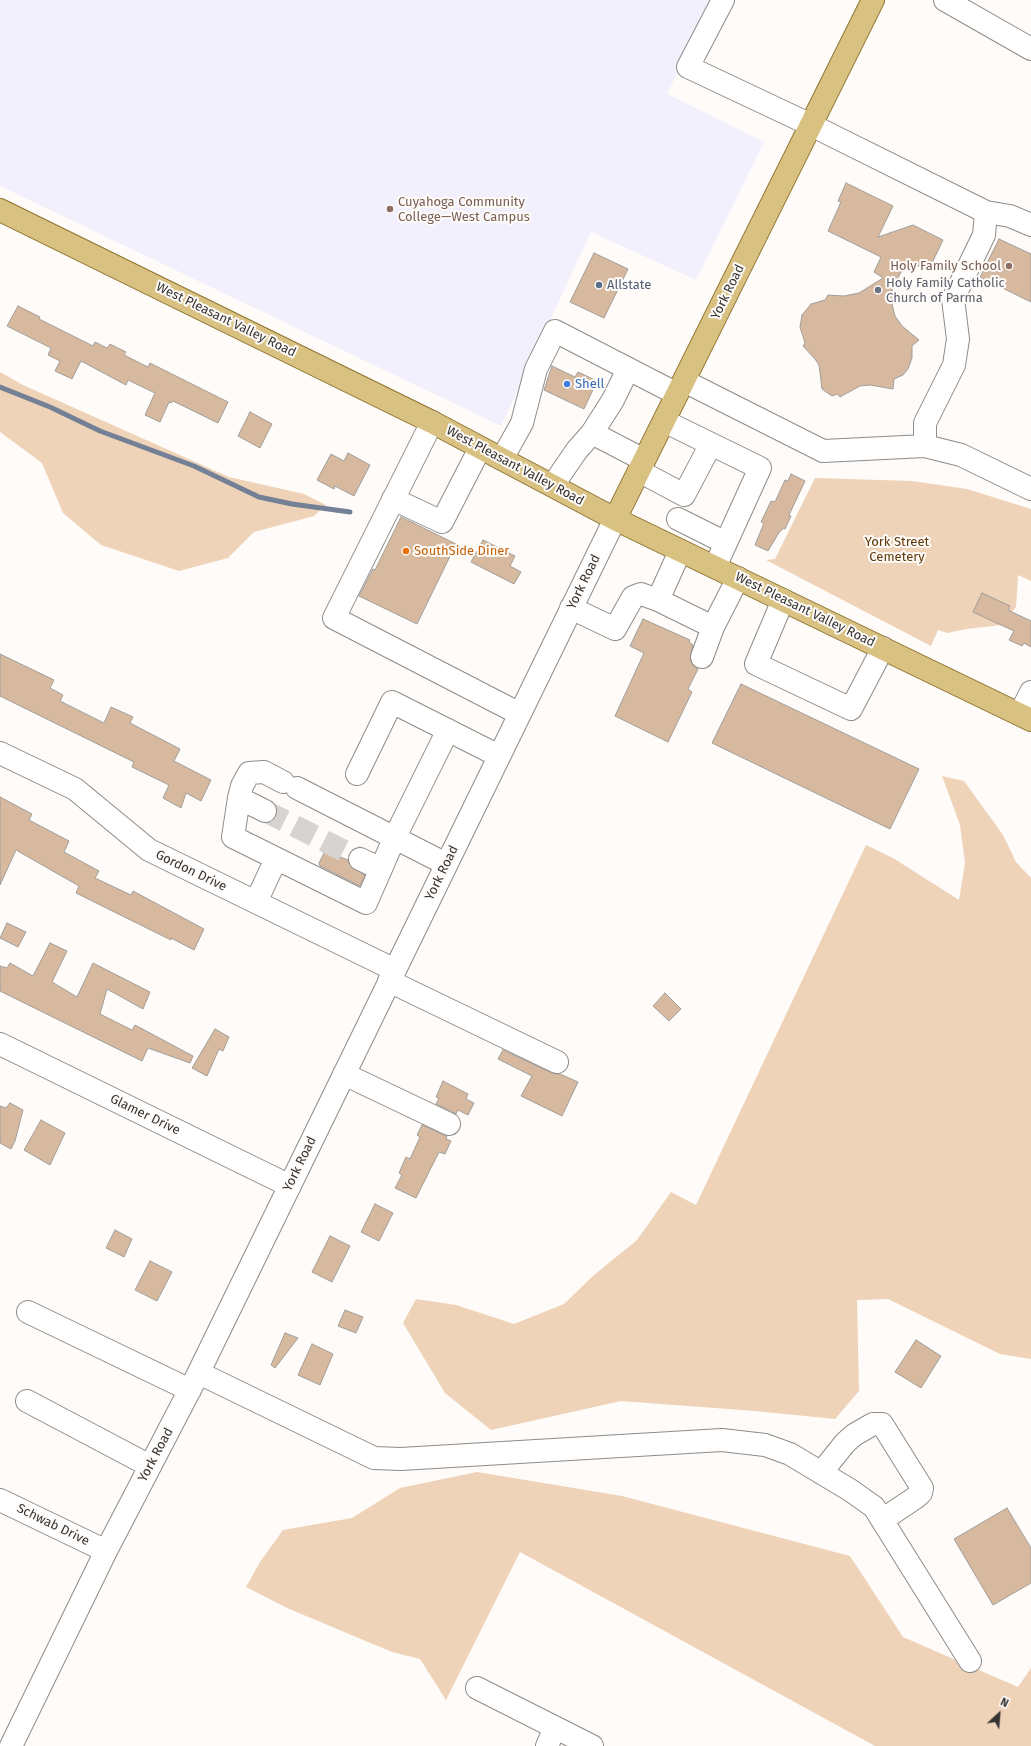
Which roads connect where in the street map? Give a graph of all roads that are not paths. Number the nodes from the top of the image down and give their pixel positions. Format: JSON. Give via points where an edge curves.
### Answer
{"nodes":[{"id":1,"x":723,"y":0,"type":"edge"},
{"id":2,"x":873,"y":0,"type":"edge"},
{"id":3,"x":945,"y":0,"type":"edge"},
{"id":4,"x":1031,"y":49,"type":"edge"},
{"id":5,"x":811,"y":125,"type":"junction"},
{"id":6,"x":0,"y":210,"type":"edge"},
{"id":7,"x":986,"y":212,"type":"junction"},
{"id":8,"x":1031,"y":226,"type":"edge"},
{"id":9,"x":628,"y":369,"type":"junction"},
{"id":10,"x":680,"y":387,"type":"junction"},
{"id":11,"x":664,"y":421,"type":"junction"},
{"id":12,"x":432,"y":422,"type":"junction"},
{"id":13,"x":592,"y":433,"type":"junction"},
{"id":14,"x":711,"y":444,"type":"junction"},
{"id":15,"x":924,"y":446,"type":"junction"},
{"id":16,"x":480,"y":448,"type":"junction"},
{"id":17,"x":502,"y":459,"type":"junction"},
{"id":18,"x":641,"y":466,"type":"junction"},
{"id":19,"x":553,"y":485,"type":"junction"},
{"id":20,"x":1031,"y":489,"type":"edge"},
{"id":21,"x":684,"y":495,"type":"junction"},
{"id":22,"x":393,"y":499,"type":"junction"},
{"id":23,"x":615,"y":519,"type":"junction"},
{"id":24,"x":678,"y":519,"type":"junction"},
{"id":25,"x":726,"y":543,"type":"junction"},
{"id":26,"x":674,"y":547,"type":"junction"},
{"id":27,"x":715,"y":567,"type":"junction"},
{"id":28,"x":738,"y":578,"type":"junction"},
{"id":29,"x":658,"y":600,"type":"junction"},
{"id":30,"x":783,"y":600,"type":"junction"},
{"id":31,"x":572,"y":608,"type":"junction"},
{"id":32,"x":713,"y":627,"type":"junction"},
{"id":33,"x":883,"y":648,"type":"junction"},
{"id":34,"x":702,"y":658,"type":"dead end"},
{"id":35,"x":1031,"y":692,"type":"edge"},
{"id":36,"x":520,"y":714,"type":"junction"},
{"id":37,"x":1026,"y":717,"type":"edge"},
{"id":38,"x":448,"y":730,"type":"junction"},
{"id":39,"x":0,"y":753,"type":"edge"},
{"id":40,"x":499,"y":756,"type":"junction"},
{"id":41,"x":357,"y":774,"type":"dead end"},
{"id":42,"x":239,"y":798,"type":"junction"},
{"id":43,"x":265,"y":811,"type":"tunnel mouth"},
{"id":44,"x":394,"y":839,"type":"junction"},
{"id":45,"x":360,"y":858,"type":"tunnel mouth"},
{"id":46,"x":276,"y":859,"type":"junction"},
{"id":47,"x":446,"y":864,"type":"junction"},
{"id":48,"x":381,"y":868,"type":"junction"},
{"id":49,"x":256,"y":902,"type":"junction"},
{"id":50,"x":392,"y":976,"type":"junction"},
{"id":51,"x":0,"y":1044,"type":"edge"},
{"id":52,"x":557,"y":1062,"type":"dead end"},
{"id":53,"x":344,"y":1074,"type":"junction"},
{"id":54,"x":449,"y":1124,"type":"dead end"},
{"id":55,"x":290,"y":1186,"type":"junction"},
{"id":56,"x":28,"y":1312,"type":"dead end"},
{"id":57,"x":194,"y":1381,"type":"junction"},
{"id":58,"x":26,"y":1401,"type":"dead end"},
{"id":59,"x":150,"y":1466,"type":"junction"},
{"id":60,"x":821,"y":1473,"type":"junction"},
{"id":61,"x":0,"y":1500,"type":"edge"},
{"id":62,"x":882,"y":1520,"type":"junction"},
{"id":63,"x":106,"y":1551,"type":"junction"},
{"id":64,"x":970,"y":1661,"type":"dead end"},
{"id":65,"x":478,"y":1688,"type":"dead end"},
{"id":66,"x":551,"y":1737,"type":"edge"},
{"id":67,"x":10,"y":1746,"type":"edge"},
{"id":68,"x":592,"y":1746,"type":"edge"}],
"edges":[{"from":1,"to":5,"type":"street","via":[[688,67]]},
{"from":2,"to":5,"type":"main road","name":"York Road"},
{"from":3,"to":4,"type":"street"},
{"from":5,"to":7,"type":"street"},
{"from":5,"to":10,"type":"main road","name":"York Road"},
{"from":6,"to":12,"type":"main road","name":"West Pleasant Valley Road"},
{"from":7,"to":8,"type":"street","via":[[1010,216]]},
{"from":7,"to":15,"type":"street","via":[[984,235],[953,299],[958,339],[954,365],[925,423]]},
{"from":9,"to":10,"type":"street"},
{"from":9,"to":13,"type":"street","via":[[613,400]]},
{"from":9,"to":17,"type":"street","via":[[555,331],[536,369],[522,423]]},
{"from":10,"to":11,"type":"main road","name":"York Road"},
{"from":10,"to":15,"type":"street","via":[[823,451]]},
{"from":11,"to":14,"type":"street"},
{"from":11,"to":18,"type":"main road","name":"York Road"},
{"from":12,"to":16,"type":"main road","name":"West Pleasant Valley Road"},
{"from":12,"to":22,"type":"street"},
{"from":13,"to":18,"type":"street"},
{"from":13,"to":19,"type":"street"},
{"from":14,"to":21,"type":"street"},
{"from":14,"to":25,"type":"street","via":[[760,468]]},
{"from":15,"to":20,"type":"street","via":[[961,454]]},
{"from":16,"to":17,"type":"main road","name":"West Pleasant Valley Road"},
{"from":16,"to":22,"type":"street","via":[[442,522]]},
{"from":17,"to":19,"type":"main road","name":"West Pleasant Valley Road"},
{"from":18,"to":21,"type":"street"},
{"from":18,"to":23,"type":"main road","name":"York Road"},
{"from":19,"to":23,"type":"main road","name":"West Pleasant Valley Road"},
{"from":21,"to":24,"type":"street"},
{"from":22,"to":36,"type":"street","via":[[334,618]]},
{"from":23,"to":26,"type":"main road","name":"West Pleasant Valley Road"},
{"from":23,"to":31,"type":"street","name":"York Road"},
{"from":24,"to":25,"type":"street"},
{"from":24,"to":26,"type":"street"},
{"from":25,"to":27,"type":"street"},
{"from":26,"to":27,"type":"main road","name":"West Pleasant Valley Road"},
{"from":26,"to":29,"type":"street"},
{"from":27,"to":28,"type":"main road","name":"West Pleasant Valley Road"},
{"from":28,"to":30,"type":"main road","name":"West Pleasant Valley Road"},
{"from":28,"to":32,"type":"street"},
{"from":29,"to":31,"type":"street","via":[[641,594],[633,597],[615,629]]},
{"from":29,"to":32,"type":"street"},
{"from":30,"to":33,"type":"main road","name":"West Pleasant Valley Road"},
{"from":30,"to":33,"type":"street","via":[[756,664],[851,709]]},
{"from":31,"to":36,"type":"street","name":"York Road"},
{"from":32,"to":34,"type":"street"},
{"from":33,"to":37,"type":"main road","name":"West Pleasant Valley Road"},
{"from":35,"to":37,"type":"street"},
{"from":36,"to":40,"type":"street","name":"York Road"},
{"from":38,"to":40,"type":"street"},
{"from":38,"to":41,"type":"street","via":[[392,702]]},
{"from":38,"to":44,"type":"street"},
{"from":39,"to":49,"type":"street","name":"Gordon Drive","via":[[75,789],[149,850]]},
{"from":40,"to":47,"type":"street","name":"York Road"},
{"from":42,"to":43,"type":"street"},
{"from":42,"to":44,"type":"street","via":[[248,773],[264,772]]},
{"from":42,"to":46,"type":"street","via":[[233,837]]},
{"from":44,"to":47,"type":"street"},
{"from":44,"to":48,"type":"street"},
{"from":45,"to":48,"type":"street"},
{"from":46,"to":48,"type":"street","via":[[366,903]]},
{"from":46,"to":49,"type":"street"},
{"from":47,"to":50,"type":"street","name":"York Road"},
{"from":49,"to":50,"type":"street","name":"Gordon Drive"},
{"from":50,"to":52,"type":"street","name":"Gordon Drive"},
{"from":50,"to":53,"type":"street","name":"York Road"},
{"from":51,"to":55,"type":"street","name":"Glamer Drive"},
{"from":53,"to":54,"type":"street"},
{"from":53,"to":55,"type":"street","name":"York Road"},
{"from":55,"to":57,"type":"street","name":"York Road"},
{"from":56,"to":57,"type":"street"},
{"from":57,"to":59,"type":"street","name":"York Road"},
{"from":57,"to":60,"type":"street","via":[[374,1458],[408,1459],[722,1440],[764,1445],[790,1454]]},
{"from":58,"to":59,"type":"street"},
{"from":59,"to":63,"type":"street","name":"York Road"},
{"from":60,"to":62,"type":"street","via":[[874,1507]]},
{"from":60,"to":62,"type":"street","via":[[854,1435],[873,1424],[882,1424],[922,1488],[921,1493],[915,1498]]},
{"from":61,"to":63,"type":"street","name":"Schwab Drive"},
{"from":62,"to":64,"type":"street"},
{"from":63,"to":67,"type":"street","name":"York Road"},
{"from":65,"to":66,"type":"street"},
{"from":66,"to":68,"type":"street"}]}
